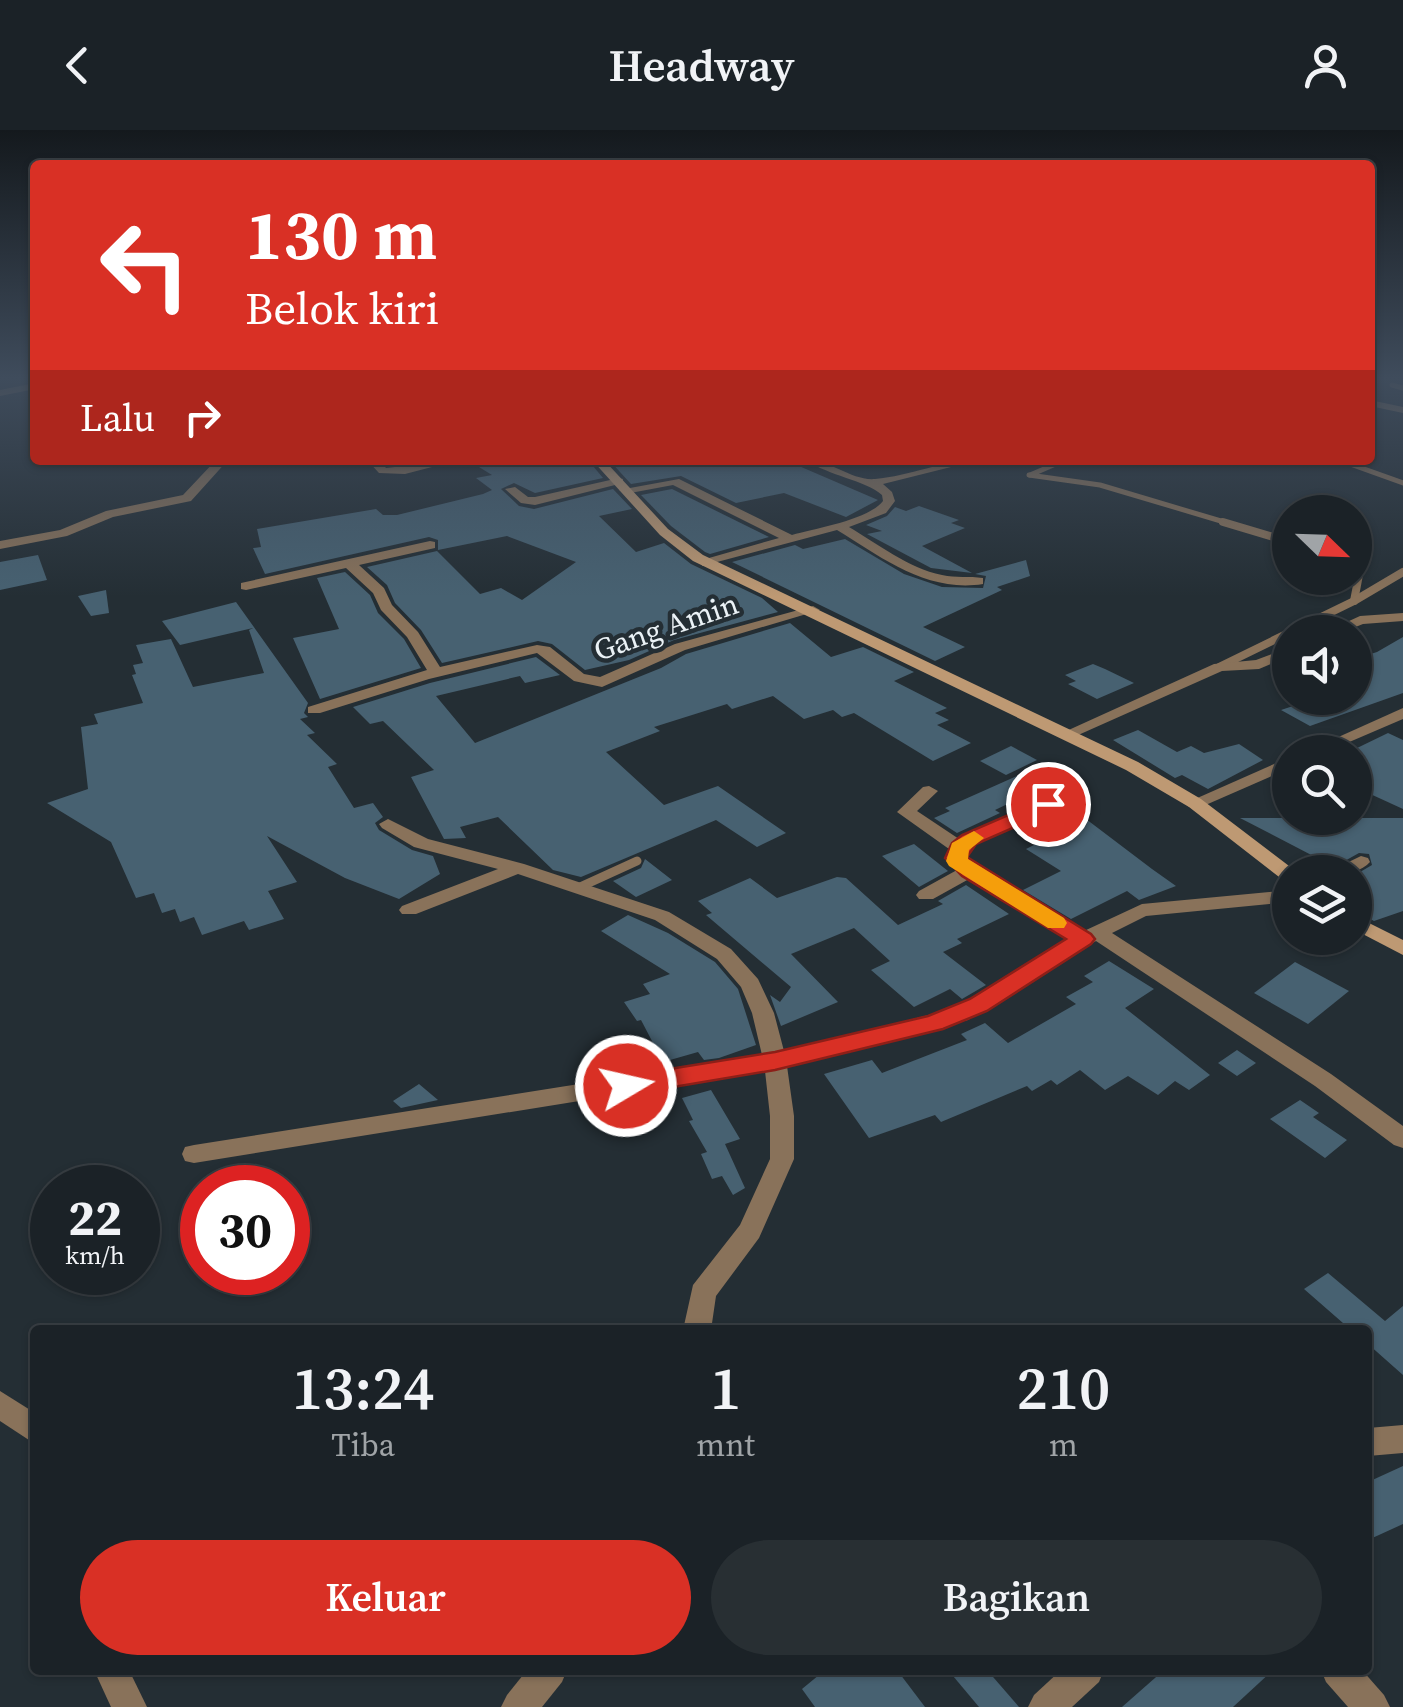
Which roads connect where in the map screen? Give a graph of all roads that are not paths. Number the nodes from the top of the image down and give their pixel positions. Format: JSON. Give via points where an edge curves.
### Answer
{"nodes":[{"id":1,"x":216,"y":465,"type":"edge"},
{"id":2,"x":378,"y":465,"type":"edge"},
{"id":3,"x":428,"y":465,"type":"edge"},
{"id":4,"x":603,"y":465,"type":"edge"},
{"id":5,"x":823,"y":465,"type":"edge"},
{"id":6,"x":948,"y":465,"type":"edge"},
{"id":7,"x":1054,"y":465,"type":"edge"},
{"id":8,"x":1353,"y":465,"type":"edge"},
{"id":9,"x":1403,"y":483,"type":"edge"},
{"id":10,"x":876,"y":484,"type":"junction"},
{"id":11,"x":622,"y":485,"type":"junction"},
{"id":12,"x":511,"y":489,"type":"dead end"},
{"id":13,"x":839,"y":526,"type":"junction"},
{"id":14,"x":54,"y":531,"type":"dead end"},
{"id":15,"x":1272,"y":537,"type":"edge"},
{"id":16,"x":788,"y":538,"type":"junction"},
{"id":17,"x":0,"y":543,"type":"edge"},
{"id":18,"x":430,"y":545,"type":"dead end"},
{"id":19,"x":707,"y":563,"type":"junction"},
{"id":20,"x":351,"y":564,"type":"junction"},
{"id":21,"x":1403,"y":572,"type":"edge"},
{"id":22,"x":978,"y":582,"type":"dead end"},
{"id":23,"x":246,"y":586,"type":"dead end"},
{"id":24,"x":1355,"y":595,"type":"edge"},
{"id":25,"x":1354,"y":601,"type":"junction"},
{"id":26,"x":813,"y":610,"type":"junction"},
{"id":27,"x":1403,"y":617,"type":"edge"},
{"id":28,"x":1372,"y":619,"type":"edge"},
{"id":29,"x":1272,"y":659,"type":"edge"},
{"id":30,"x":1219,"y":667,"type":"junction"},
{"id":31,"x":436,"y":672,"type":"junction"},
{"id":32,"x":314,"y":710,"type":"dead end"},
{"id":33,"x":1403,"y":712,"type":"edge"},
{"id":34,"x":1070,"y":733,"type":"junction"},
{"id":35,"x":1351,"y":735,"type":"edge"},
{"id":36,"x":1272,"y":770,"type":"edge"},
{"id":37,"x":929,"y":792,"type":"dead end"},
{"id":38,"x":1196,"y":803,"type":"junction"},
{"id":39,"x":1048,"y":804,"type":"dead end"},
{"id":40,"x":388,"y":824,"type":"dead end"},
{"id":41,"x":959,"y":847,"type":"junction"},
{"id":42,"x":637,"y":860,"type":"dead end"},
{"id":43,"x":1272,"y":862,"type":"edge"},
{"id":44,"x":517,"y":868,"type":"junction"},
{"id":45,"x":969,"y":871,"type":"junction"},
{"id":46,"x":580,"y":887,"type":"junction"},
{"id":47,"x":926,"y":896,"type":"dead end"},
{"id":48,"x":1272,"y":897,"type":"edge"},
{"id":49,"x":409,"y":910,"type":"dead end"},
{"id":50,"x":1372,"y":931,"type":"edge"},
{"id":51,"x":1090,"y":936,"type":"junction"},
{"id":52,"x":1403,"y":948,"type":"edge"},
{"id":53,"x":775,"y":1061,"type":"junction"},
{"id":54,"x":1403,"y":1139,"type":"edge"},
{"id":55,"x":194,"y":1154,"type":"dead end"},
{"id":56,"x":697,"y":1325,"type":"edge"},
{"id":57,"x":0,"y":1404,"type":"edge"},
{"id":58,"x":30,"y":1426,"type":"edge"},
{"id":59,"x":1403,"y":1438,"type":"edge"},
{"id":60,"x":1372,"y":1442,"type":"edge"},
{"id":61,"x":113,"y":1675,"type":"edge"},
{"id":62,"x":546,"y":1675,"type":"edge"},
{"id":63,"x":1081,"y":1675,"type":"edge"},
{"id":64,"x":1343,"y":1675,"type":"edge"},
{"id":65,"x":129,"y":1707,"type":"edge"},
{"id":66,"x":519,"y":1707,"type":"edge"},
{"id":67,"x":1046,"y":1707,"type":"edge"},
{"id":68,"x":1372,"y":1707,"type":"edge"}],
"edges":[{"from":1,"to":17,"type":"street","via":[[183,499],[110,514],[63,534]]},
{"from":2,"to":3,"type":"street","via":[[394,472]]},
{"from":4,"to":11,"type":"main road"},
{"from":5,"to":10,"type":"street"},
{"from":6,"to":10,"type":"street"},
{"from":7,"to":15,"type":"lane","via":[[1029,476],[1100,485]]},
{"from":8,"to":9,"type":"lane"},
{"from":10,"to":13,"type":"street","via":[[888,494],[887,506]]},
{"from":11,"to":12,"type":"street","via":[[534,500]]},
{"from":11,"to":16,"type":"street","via":[[678,482]]},
{"from":11,"to":19,"type":"main road","via":[[664,532]]},
{"from":13,"to":16,"type":"street"},
{"from":13,"to":22,"type":"street","via":[[921,574]]},
{"from":14,"to":17,"type":"street"},
{"from":16,"to":19,"type":"street"},
{"from":18,"to":20,"type":"street"},
{"from":19,"to":26,"type":"main road"},
{"from":20,"to":23,"type":"street"},
{"from":20,"to":31,"type":"street","via":[[379,591]]},
{"from":21,"to":25,"type":"lane"},
{"from":24,"to":25,"type":"lane"},
{"from":25,"to":30,"type":"lane"},
{"from":26,"to":31,"type":"street","name":"Gang Amin","via":[[691,644],[599,682],[579,678],[540,648]]},
{"from":26,"to":34,"type":"main road"},
{"from":27,"to":28,"type":"street"},
{"from":29,"to":30,"type":"street"},
{"from":30,"to":34,"type":"street"},
{"from":31,"to":32,"type":"street","name":"Gang Amin"},
{"from":33,"to":35,"type":"street"},
{"from":34,"to":38,"type":"main road"},
{"from":36,"to":38,"type":"street"},
{"from":37,"to":41,"type":"street","via":[[906,812]]},
{"from":38,"to":43,"type":"main road"},
{"from":39,"to":41,"type":"street"},
{"from":40,"to":44,"type":"street","via":[[421,843]]},
{"from":41,"to":45,"type":"street","via":[[956,858]]},
{"from":42,"to":46,"type":"lane"},
{"from":44,"to":46,"type":"street"},
{"from":44,"to":49,"type":"street"},
{"from":45,"to":47,"type":"street"},
{"from":45,"to":51,"type":"street"},
{"from":46,"to":53,"type":"street","via":[[662,916],[724,954],[764,1013]]},
{"from":48,"to":51,"type":"street","via":[[1158,906]]},
{"from":50,"to":52,"type":"main road"},
{"from":51,"to":53,"type":"street","via":[[960,1014]]},
{"from":51,"to":54,"type":"street","via":[[1323,1080]]},
{"from":53,"to":55,"type":"street"},
{"from":53,"to":56,"type":"street","via":[[782,1159],[750,1231],[704,1293]]},
{"from":57,"to":58,"type":"street"},
{"from":59,"to":60,"type":"street"},
{"from":61,"to":65,"type":"street"},
{"from":62,"to":66,"type":"street"},
{"from":63,"to":67,"type":"street"},
{"from":64,"to":68,"type":"street"}]}
